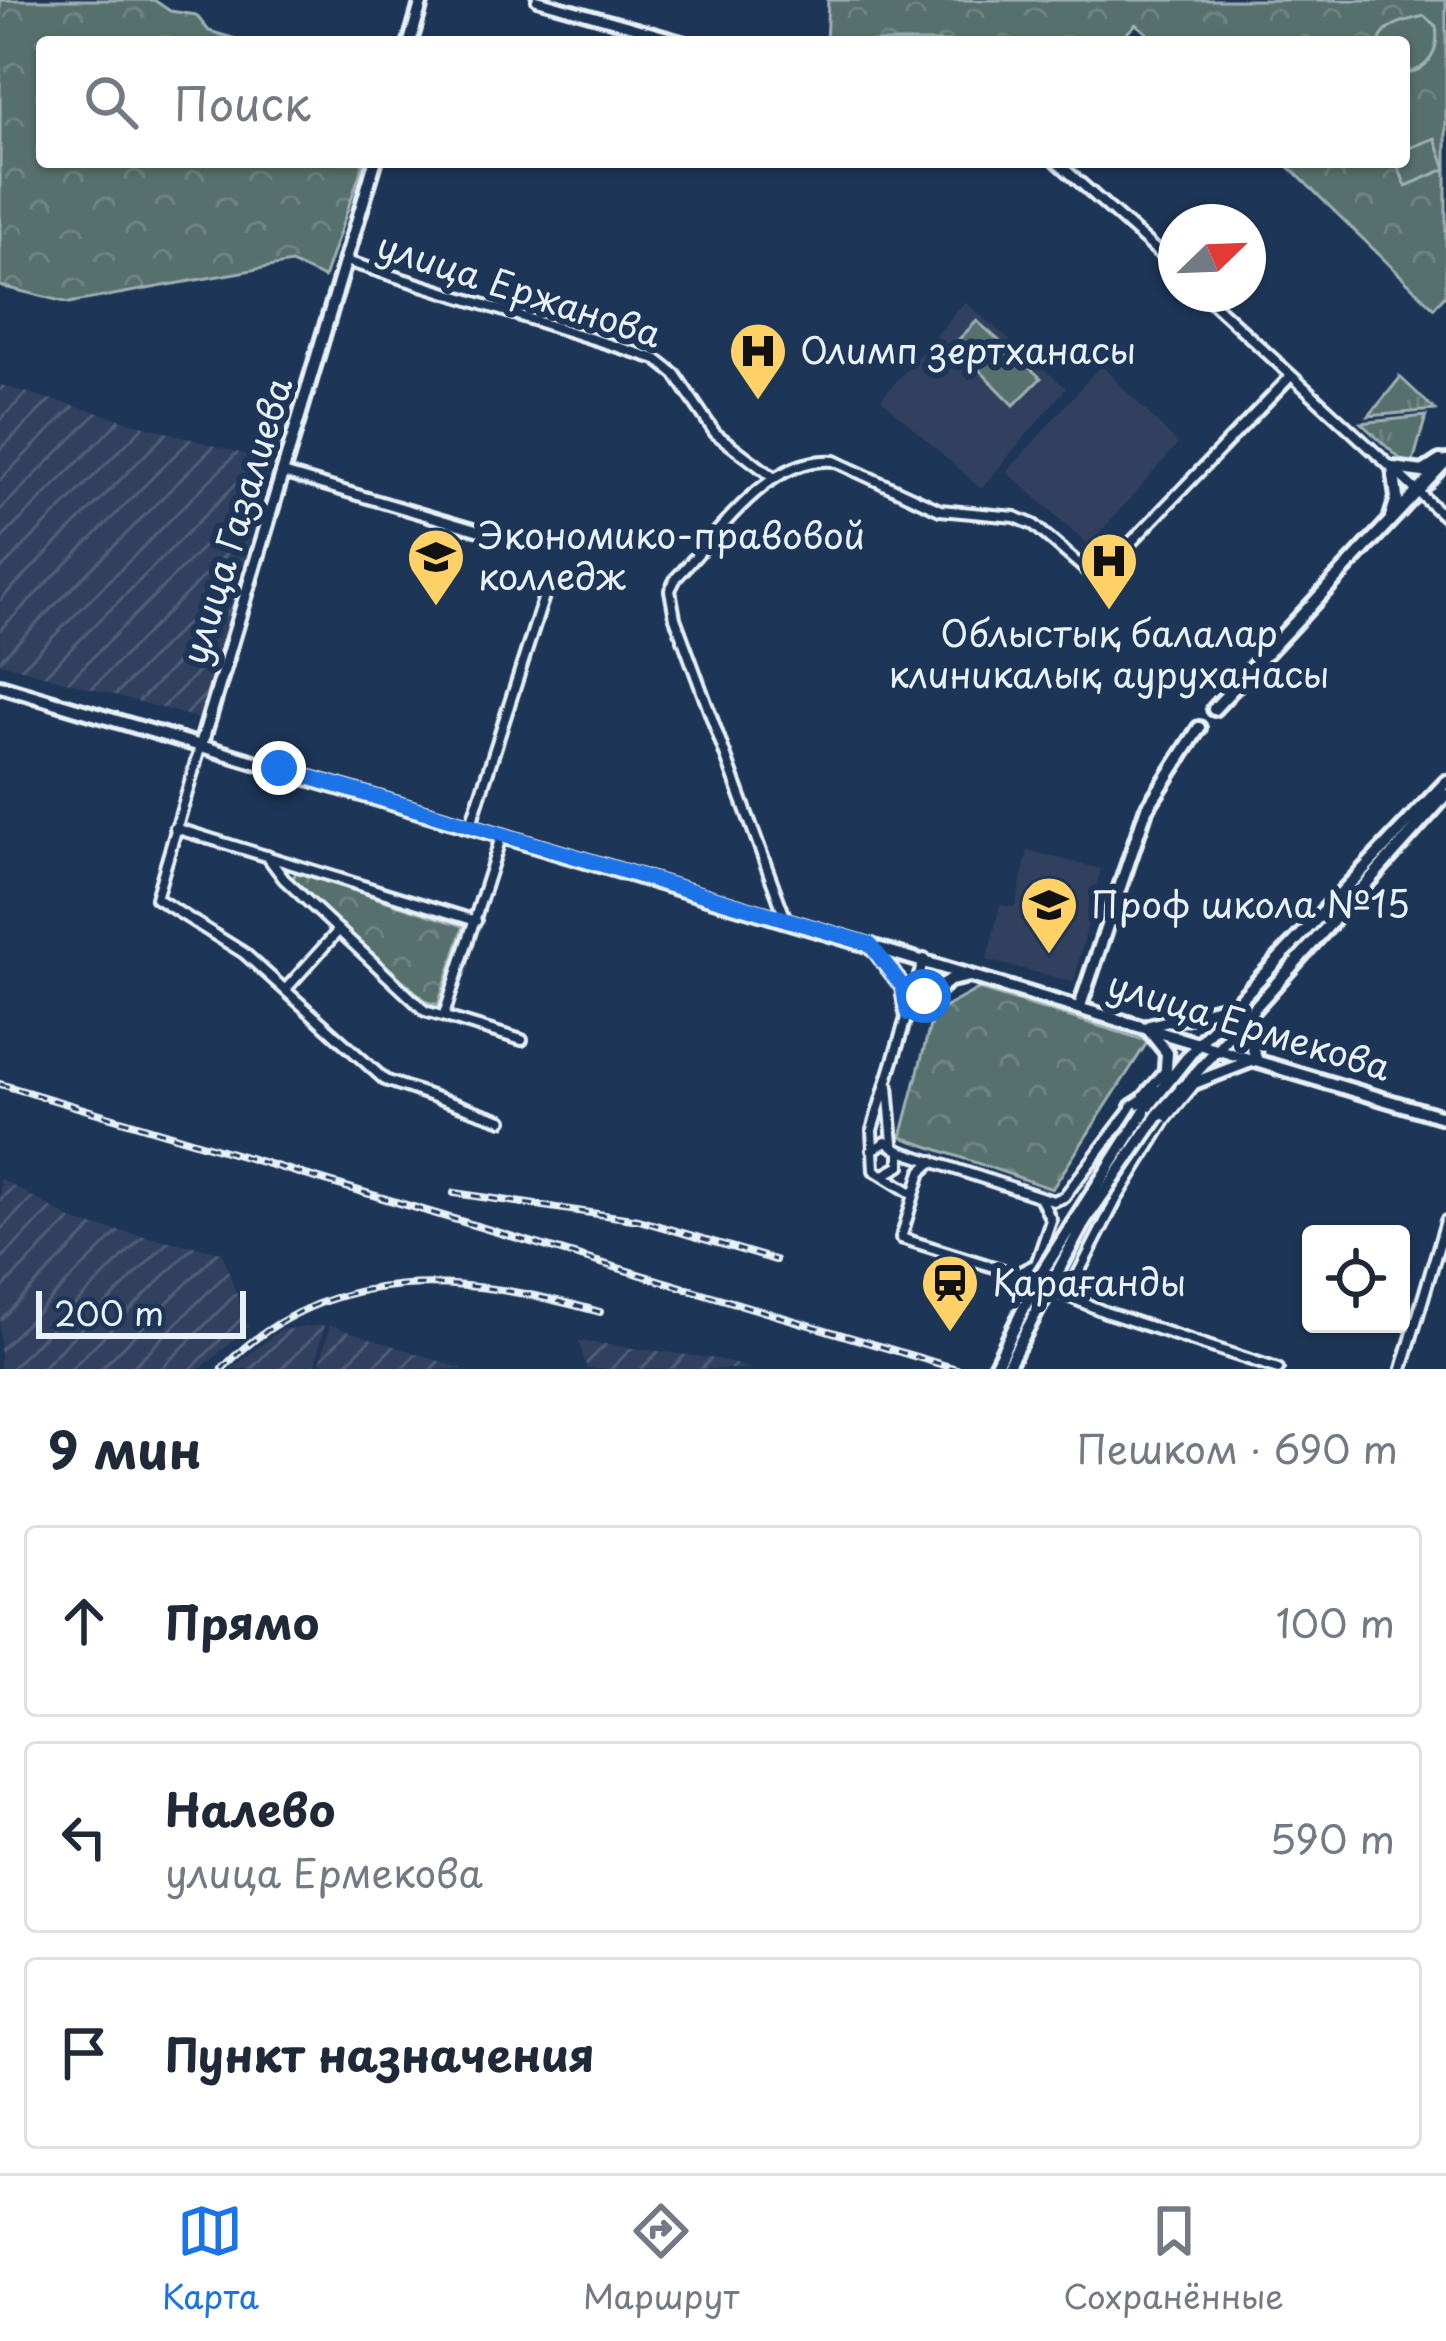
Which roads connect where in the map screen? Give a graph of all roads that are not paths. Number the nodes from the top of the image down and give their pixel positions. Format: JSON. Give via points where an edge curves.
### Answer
{"nodes":[{"id":1,"x":422,"y":0,"type":"edge"},
{"id":2,"x":537,"y":0,"type":"edge"},
{"id":3,"x":412,"y":36,"type":"edge"},
{"id":4,"x":664,"y":36,"type":"edge"},
{"id":5,"x":373,"y":168,"type":"edge"},
{"id":6,"x":1064,"y":168,"type":"edge"},
{"id":7,"x":1158,"y":252,"type":"edge"},
{"id":8,"x":344,"y":261,"type":"junction"},
{"id":9,"x":1222,"y":312,"type":"edge"},
{"id":10,"x":1291,"y":376,"type":"junction"},
{"id":11,"x":1446,"y":460,"type":"edge"},
{"id":12,"x":1393,"y":469,"type":"junction"},
{"id":13,"x":283,"y":473,"type":"junction"},
{"id":14,"x":772,"y":477,"type":"junction"},
{"id":15,"x":1418,"y":492,"type":"junction"},
{"id":16,"x":1446,"y":518,"type":"edge"},
{"id":17,"x":1388,"y":526,"type":"junction"},
{"id":18,"x":493,"y":535,"type":"dead end"},
{"id":19,"x":545,"y":592,"type":"dead end"},
{"id":20,"x":0,"y":686,"type":"edge"},
{"id":21,"x":1214,"y":709,"type":"tunnel mouth"},
{"id":22,"x":1199,"y":728,"type":"tunnel mouth"},
{"id":23,"x":201,"y":745,"type":"junction"},
{"id":24,"x":1446,"y":782,"type":"edge"},
{"id":25,"x":1446,"y":795,"type":"edge"},
{"id":26,"x":472,"y":824,"type":"junction"},
{"id":27,"x":175,"y":828,"type":"junction"},
{"id":28,"x":502,"y":833,"type":"junction"},
{"id":29,"x":1388,"y":852,"type":"junction"},
{"id":30,"x":267,"y":856,"type":"junction"},
{"id":31,"x":785,"y":916,"type":"junction"},
{"id":32,"x":476,"y":921,"type":"junction"},
{"id":33,"x":339,"y":930,"type":"junction"},
{"id":34,"x":870,"y":944,"type":"junction"},
{"id":35,"x":924,"y":959,"type":"junction"},
{"id":36,"x":970,"y":976,"type":"junction"},
{"id":37,"x":285,"y":990,"type":"junction"},
{"id":38,"x":1080,"y":1006,"type":"junction"},
{"id":39,"x":1245,"y":1006,"type":"junction"},
{"id":40,"x":908,"y":1014,"type":"junction"},
{"id":41,"x":444,"y":1015,"type":"junction"},
{"id":42,"x":1146,"y":1027,"type":"junction"},
{"id":43,"x":523,"y":1040,"type":"dead end"},
{"id":44,"x":1199,"y":1043,"type":"junction"},
{"id":45,"x":1215,"y":1047,"type":"junction"},
{"id":46,"x":1256,"y":1059,"type":"junction"},
{"id":47,"x":1166,"y":1070,"type":"junction"},
{"id":48,"x":888,"y":1079,"type":"junction"},
{"id":49,"x":1197,"y":1082,"type":"junction"},
{"id":50,"x":1171,"y":1088,"type":"junction"},
{"id":51,"x":1138,"y":1110,"type":"junction"},
{"id":52,"x":1162,"y":1117,"type":"junction"},
{"id":53,"x":1446,"y":1118,"type":"edge"},
{"id":54,"x":502,"y":1120,"type":"dead end"},
{"id":55,"x":897,"y":1148,"type":"junction"},
{"id":56,"x":871,"y":1151,"type":"junction"},
{"id":57,"x":933,"y":1161,"type":"junction"},
{"id":58,"x":882,"y":1175,"type":"junction"},
{"id":59,"x":913,"y":1195,"type":"junction"},
{"id":60,"x":1040,"y":1198,"type":"junction"},
{"id":61,"x":1446,"y":1222,"type":"edge"},
{"id":62,"x":1036,"y":1264,"type":"junction"},
{"id":63,"x":1016,"y":1274,"type":"junction"},
{"id":64,"x":1074,"y":1282,"type":"junction"},
{"id":65,"x":1046,"y":1286,"type":"junction"},
{"id":66,"x":1056,"y":1292,"type":"junction"},
{"id":67,"x":1083,"y":1304,"type":"junction"},
{"id":68,"x":994,"y":1369,"type":"edge"},
{"id":69,"x":1006,"y":1369,"type":"edge"},
{"id":70,"x":1278,"y":1369,"type":"edge"},
{"id":71,"x":1402,"y":1369,"type":"edge"}],
"edges":[{"from":1,"to":3,"type":"main road"},
{"from":2,"to":4,"type":"street"},
{"from":5,"to":8,"type":"main road","name":"улица Газалиева"},
{"from":6,"to":7,"type":"street"},
{"from":8,"to":13,"type":"main road","name":"улица Газалиева"},
{"from":8,"to":14,"type":"street","name":"улица Ержанова","via":[[656,359],[715,433]]},
{"from":9,"to":10,"type":"street"},
{"from":10,"to":12,"type":"street"},
{"from":10,"to":14,"type":"street","via":[[1096,579],[1015,517],[940,510],[835,461],[801,463]]},
{"from":11,"to":12,"type":"main road","via":[[1423,472]]},
{"from":11,"to":15,"type":"main road"},
{"from":12,"to":15,"type":"street"},
{"from":12,"to":17,"type":"main road","via":[[1397,498]]},
{"from":13,"to":18,"type":"street"},
{"from":13,"to":23,"type":"main road","name":"улица Газалиева"},
{"from":14,"to":31,"type":"street","via":[[676,578],[670,601]]},
{"from":15,"to":16,"type":"street"},
{"from":15,"to":17,"type":"main road"},
{"from":17,"to":21,"type":"main road"},
{"from":19,"to":26,"type":"street"},
{"from":20,"to":23,"type":"main road","name":"улица Ермекова"},
{"from":22,"to":38,"type":"main road","via":[[1146,811]]},
{"from":23,"to":26,"type":"main road","name":"улица Ермекова"},
{"from":23,"to":27,"type":"street","name":"улица Газалиева"},
{"from":24,"to":29,"type":"main road"},
{"from":25,"to":29,"type":"main road"},
{"from":26,"to":28,"type":"main road","name":"улица Ермекова"},
{"from":27,"to":30,"type":"street"},
{"from":27,"to":37,"type":"street","name":"улица Газалиева","via":[[156,898],[244,953]]},
{"from":28,"to":31,"type":"main road","name":"улица Ермекова"},
{"from":28,"to":32,"type":"street"},
{"from":29,"to":39,"type":"main road"},
{"from":30,"to":32,"type":"street"},
{"from":30,"to":33,"type":"street"},
{"from":31,"to":34,"type":"main road","name":"улица Ермекова"},
{"from":32,"to":41,"type":"street"},
{"from":33,"to":37,"type":"street"},
{"from":33,"to":41,"type":"street","via":[[425,1011]]},
{"from":34,"to":35,"type":"main road","name":"улица Ермекова"},
{"from":34,"to":40,"type":"main road","via":[[903,987]]},
{"from":35,"to":36,"type":"main road","name":"улица Ермекова"},
{"from":35,"to":40,"type":"street"},
{"from":36,"to":38,"type":"main road","name":"улица Ермекова"},
{"from":36,"to":40,"type":"main road","via":[[950,980]]},
{"from":37,"to":54,"type":"street","via":[[385,1080]]},
{"from":38,"to":42,"type":"main road","name":"улица Ермекова"},
{"from":39,"to":42,"type":"main road"},
{"from":39,"to":44,"type":"main road"},
{"from":39,"to":45,"type":"main road"},
{"from":39,"to":46,"type":"main road"},
{"from":40,"to":48,"type":"street"},
{"from":41,"to":43,"type":"street"},
{"from":42,"to":44,"type":"main road","name":"улица Ермекова"},
{"from":42,"to":47,"type":"main road","via":[[1166,1053]]},
{"from":44,"to":45,"type":"main road","name":"улица Ермекова"},
{"from":44,"to":50,"type":"main road"},
{"from":45,"to":46,"type":"main road","name":"улица Ермекова"},
{"from":45,"to":50,"type":"main road"},
{"from":46,"to":49,"type":"main road"},
{"from":46,"to":53,"type":"main road","name":"улица Ермекова"},
{"from":47,"to":50,"type":"main road"},
{"from":47,"to":51,"type":"street"},
{"from":48,"to":55,"type":"street"},
{"from":48,"to":56,"type":"street"},
{"from":49,"to":50,"type":"main road"},
{"from":49,"to":52,"type":"street"},
{"from":50,"to":51,"type":"main road"},
{"from":50,"to":52,"type":"main road"},
{"from":51,"to":60,"type":"street","via":[[1064,1197]]},
{"from":51,"to":68,"type":"main road","bridge":true},
{"from":52,"to":64,"type":"street"},
{"from":52,"to":69,"type":"main road","bridge":true,"via":[[1087,1219]]},
{"from":55,"to":56,"type":"street","via":[[881,1143]]},
{"from":55,"to":57,"type":"street"},
{"from":55,"to":58,"type":"street","via":[[900,1166]]},
{"from":56,"to":58,"type":"street","via":[[871,1166]]},
{"from":57,"to":59,"type":"street"},
{"from":57,"to":60,"type":"street"},
{"from":58,"to":59,"type":"street"},
{"from":59,"to":63,"type":"street","via":[[901,1238]]},
{"from":60,"to":62,"type":"street","via":[[1052,1220]]},
{"from":61,"to":71,"type":"street"},
{"from":62,"to":63,"type":"street"},
{"from":62,"to":65,"type":"street"},
{"from":63,"to":65,"type":"street"},
{"from":64,"to":66,"type":"street"},
{"from":64,"to":67,"type":"street"},
{"from":65,"to":66,"type":"street"},
{"from":66,"to":67,"type":"street"},
{"from":67,"to":70,"type":"street"}]}
